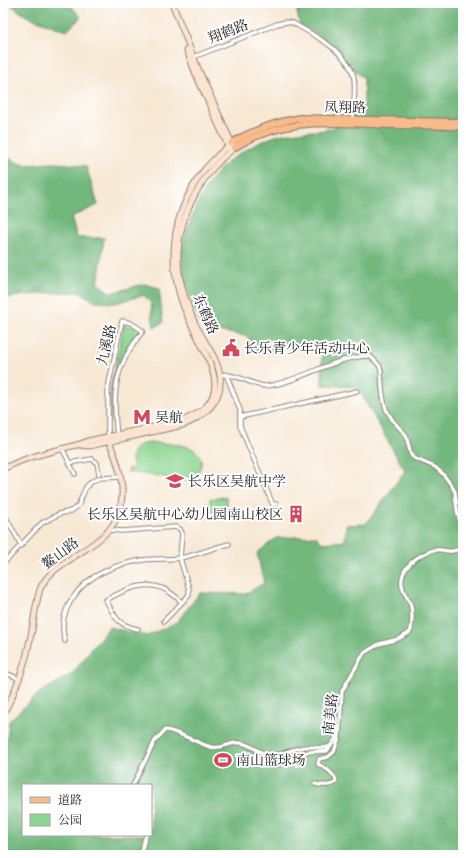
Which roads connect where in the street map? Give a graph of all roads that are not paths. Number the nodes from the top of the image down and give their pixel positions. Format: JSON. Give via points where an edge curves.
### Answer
{"nodes":[{"id":1,"x":169,"y":3,"type":"edge"},
{"id":2,"x":172,"y":3,"type":"edge"},
{"id":3,"x":192,"y":57,"type":"junction"},
{"id":4,"x":353,"y":119,"type":"junction"},
{"id":5,"x":463,"y":122,"type":"edge"},
{"id":6,"x":463,"y":126,"type":"edge"},
{"id":7,"x":231,"y":147,"type":"junction"},
{"id":8,"x":223,"y":375,"type":"junction"},
{"id":9,"x":357,"y":392,"type":"dead end"},
{"id":10,"x":240,"y":417,"type":"junction"},
{"id":11,"x":117,"y":436,"type":"junction"},
{"id":12,"x":109,"y":440,"type":"junction"},
{"id":13,"x":62,"y":448,"type":"junction"},
{"id":14,"x":69,"y":463,"type":"junction"},
{"id":15,"x":3,"y":469,"type":"edge"},
{"id":16,"x":75,"y":474,"type":"dead end"},
{"id":17,"x":99,"y":474,"type":"dead end"},
{"id":18,"x":121,"y":477,"type":"junction"},
{"id":19,"x":276,"y":504,"type":"dead end"},
{"id":20,"x":3,"y":512,"type":"edge"},
{"id":21,"x":109,"y":530,"type":"junction"},
{"id":22,"x":463,"y":534,"type":"edge"},
{"id":23,"x":229,"y":544,"type":"dead end"},
{"id":24,"x":21,"y":545,"type":"junction"},
{"id":25,"x":463,"y":547,"type":"edge"},
{"id":26,"x":180,"y":558,"type":"junction"},
{"id":27,"x":3,"y":564,"type":"edge"},
{"id":28,"x":182,"y":602,"type":"junction"},
{"id":29,"x":164,"y":621,"type":"dead end"},
{"id":30,"x":138,"y":629,"type":"dead end"},
{"id":31,"x":65,"y":641,"type":"dead end"},
{"id":32,"x":3,"y":675,"type":"edge"},
{"id":33,"x":20,"y":680,"type":"junction"},
{"id":34,"x":3,"y":715,"type":"edge"},
{"id":35,"x":339,"y":730,"type":"junction"},
{"id":36,"x":330,"y":746,"type":"junction"},
{"id":37,"x":264,"y":765,"type":"dead end"},
{"id":38,"x":134,"y":784,"type":"edge"},
{"id":39,"x":315,"y":784,"type":"dead end"},
{"id":40,"x":146,"y":836,"type":"edge"},
{"id":41,"x":140,"y":855,"type":"edge"}],
"edges":[{"from":1,"to":3,"type":"main road"},
{"from":2,"to":3,"type":"main road"},
{"from":3,"to":4,"type":"street","name":"翔鹤路","via":[[277,24],[293,23],[332,47],[351,69],[354,78]]},
{"from":3,"to":7,"type":"main road"},
{"from":4,"to":5,"type":"main road","name":"凤翔路"},
{"from":4,"to":7,"type":"main road","name":"凤翔路","via":[[310,118],[279,122],[261,128]]},
{"from":6,"to":7,"type":"main road","name":"凤翔路","via":[[326,122],[302,124],[264,132]]},
{"from":7,"to":8,"type":"main road","name":"东鹤路","via":[[213,168],[191,202],[182,228],[178,252],[186,303]]},
{"from":7,"to":11,"type":"main road","name":"东鹤路","via":[[206,168],[192,190],[180,215],[174,252],[180,298],[214,373],[215,388],[212,396],[207,406],[189,418]]},
{"from":8,"to":10,"type":"street","via":[[240,410]]},
{"from":8,"to":12,"type":"main road","name":"东鹤路","via":[[217,398],[203,415],[194,421]]},
{"from":8,"to":22,"type":"street","via":[[235,375],[267,386],[339,361],[370,356],[381,370],[386,409],[406,435],[411,455],[434,467],[452,486]]},
{"from":9,"to":10,"type":"street"},
{"from":10,"to":19,"type":"street","via":[[240,426],[273,505]]},
{"from":11,"to":12,"type":"main road","name":"东鹤路"},
{"from":11,"to":12,"type":"street","name":"九溪路","via":[[114,403],[117,381],[125,356],[143,331],[131,323],[122,321],[108,388]]},
{"from":12,"to":13,"type":"main road","name":"东鹤路","via":[[89,446]]},
{"from":12,"to":18,"type":"main road","name":"鳌山路"},
{"from":13,"to":14,"type":"street"},
{"from":13,"to":15,"type":"main road","name":"东鹤路","via":[[30,457]]},
{"from":14,"to":16,"type":"street"},
{"from":14,"to":17,"type":"street","via":[[92,458],[97,463]]},
{"from":18,"to":21,"type":"main road","name":"鳌山路","via":[[120,508]]},
{"from":18,"to":24,"type":"street","via":[[92,481],[86,487],[78,506],[42,523]]},
{"from":20,"to":24,"type":"street"},
{"from":21,"to":26,"type":"street","via":[[176,527],[182,533]]},
{"from":21,"to":33,"type":"main road","name":"鳌山路","via":[[53,570],[46,578],[40,589]]},
{"from":23,"to":26,"type":"street"},
{"from":24,"to":27,"type":"street"},
{"from":25,"to":35,"type":"street","name":"南美路","via":[[451,552],[433,550],[417,558],[406,568],[402,585],[411,603],[411,630],[398,639],[379,644],[364,653],[342,691]]},
{"from":26,"to":28,"type":"street","via":[[189,589],[189,595]]},
{"from":26,"to":31,"type":"street","via":[[138,560],[104,571],[91,580],[67,606],[63,635]]},
{"from":28,"to":29,"type":"street"},
{"from":28,"to":30,"type":"street","via":[[166,590],[146,586],[129,588],[106,600],[118,621],[130,628]]},
{"from":32,"to":33,"type":"street","via":[[8,674]]},
{"from":33,"to":34,"type":"main road","name":"鳌山路"},
{"from":35,"to":36,"type":"street"},
{"from":35,"to":39,"type":"street","name":"南美路","via":[[332,755],[318,759],[318,764],[334,776],[334,783],[324,786]]},
{"from":36,"to":37,"type":"street","via":[[327,750],[306,752],[277,765]]},
{"from":36,"to":38,"type":"street","via":[[304,747],[279,755],[257,751],[236,742],[222,747],[212,747],[165,730],[155,742]]},
{"from":40,"to":41,"type":"street"}]}
